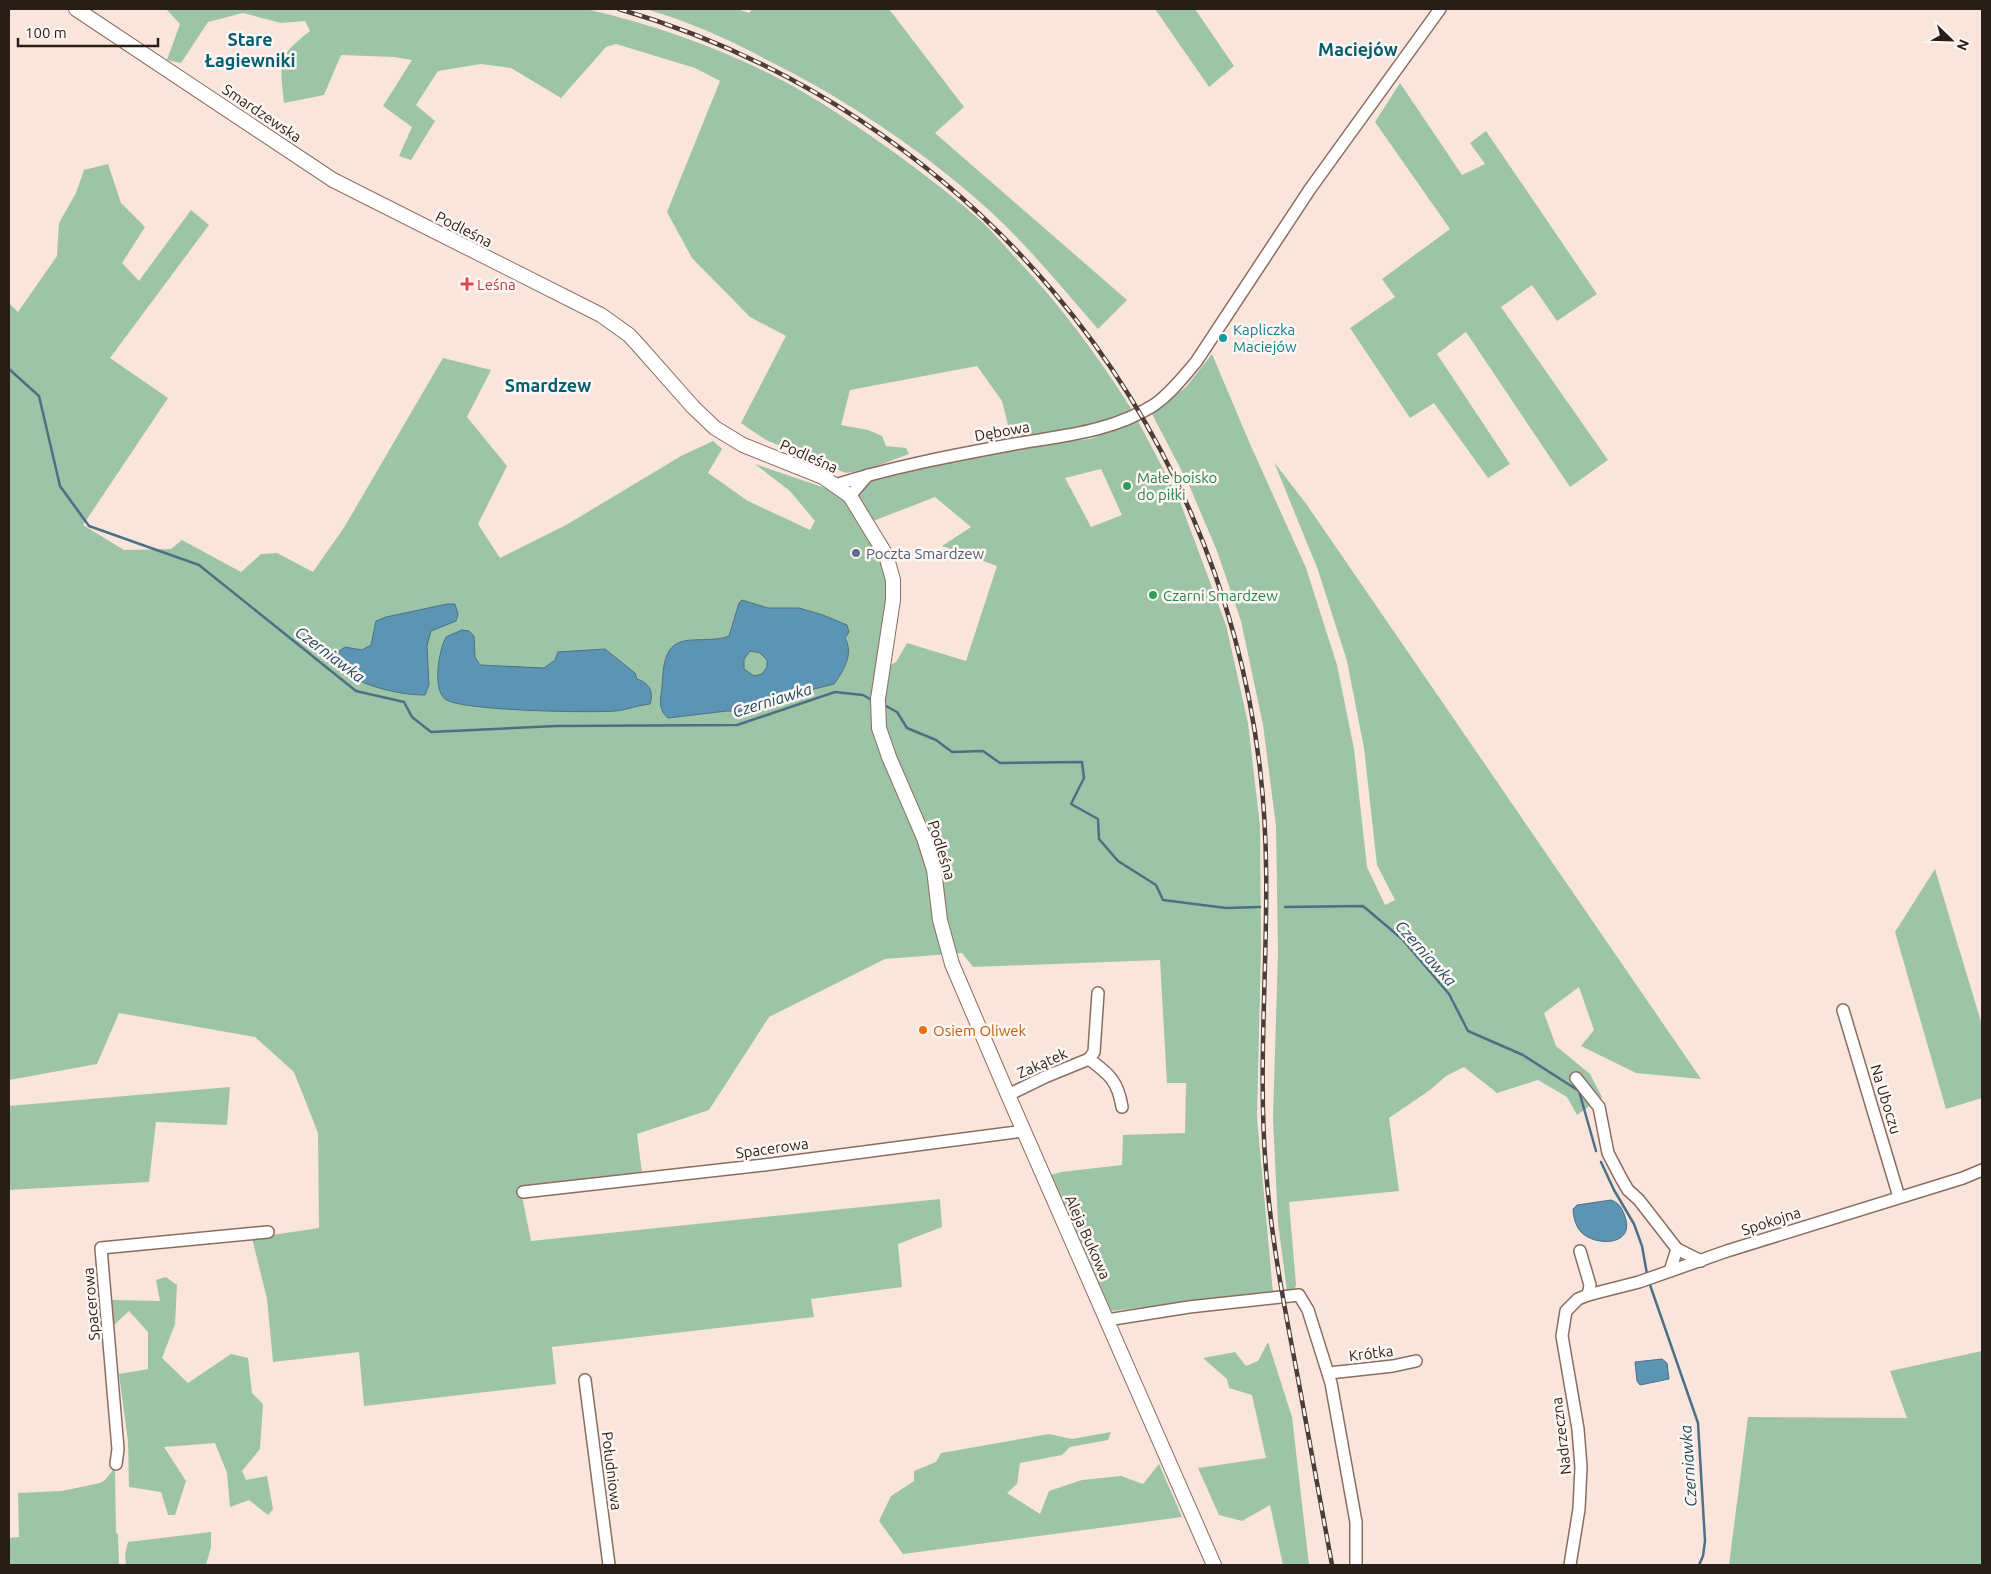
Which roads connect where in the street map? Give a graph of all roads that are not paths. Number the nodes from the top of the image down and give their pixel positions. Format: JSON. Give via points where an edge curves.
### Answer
{"nodes":[{"id":1,"x":76,"y":9,"type":"edge"},
{"id":2,"x":1440,"y":9,"type":"edge"},
{"id":3,"x":383,"y":207,"type":"joint"},
{"id":4,"x":868,"y":475,"type":"junction"},
{"id":5,"x":835,"y":485,"type":"junction"},
{"id":6,"x":850,"y":496,"type":"junction"},
{"id":7,"x":940,"y":920,"type":"joint"},
{"id":8,"x":1098,"y":992,"type":"dead end"},
{"id":9,"x":1843,"y":1010,"type":"dead end"},
{"id":10,"x":1089,"y":1059,"type":"junction"},
{"id":11,"x":1576,"y":1078,"type":"dead end"},
{"id":12,"x":1008,"y":1095,"type":"junction"},
{"id":13,"x":1122,"y":1107,"type":"dead end"},
{"id":14,"x":1024,"y":1131,"type":"junction"},
{"id":15,"x":1982,"y":1170,"type":"edge"},
{"id":16,"x":524,"y":1192,"type":"dead end"},
{"id":17,"x":1899,"y":1197,"type":"junction"},
{"id":18,"x":268,"y":1232,"type":"dead end"},
{"id":19,"x":1677,"y":1249,"type":"junction"},
{"id":20,"x":1580,"y":1251,"type":"dead end"},
{"id":21,"x":1701,"y":1260,"type":"junction"},
{"id":22,"x":1670,"y":1271,"type":"junction"},
{"id":23,"x":1588,"y":1295,"type":"junction"},
{"id":24,"x":1571,"y":1306,"type":"joint"},
{"id":25,"x":1107,"y":1320,"type":"junction"},
{"id":26,"x":1416,"y":1361,"type":"dead end"},
{"id":27,"x":1329,"y":1373,"type":"junction"},
{"id":28,"x":585,"y":1380,"type":"dead end"},
{"id":29,"x":116,"y":1464,"type":"dead end"},
{"id":30,"x":609,"y":1565,"type":"edge"},
{"id":31,"x":1214,"y":1565,"type":"edge"},
{"id":32,"x":1356,"y":1565,"type":"edge"},
{"id":33,"x":1570,"y":1565,"type":"edge"}],
"edges":[{"from":1,"to":3,"type":"street","name":"Smardzewska","via":[[333,180]]},
{"from":2,"to":4,"type":"street","name":"Dębowa","via":[[1310,189],[1196,362],[1170,391],[1140,412],[1089,432],[935,458]]},
{"from":3,"to":5,"type":"street","name":"Podleśna","via":[[601,315],[629,335],[714,428],[732,440],[823,477]]},
{"from":4,"to":5,"type":"street","name":"Dębowa"},
{"from":4,"to":6,"type":"street"},
{"from":5,"to":6,"type":"street","name":"Podleśna"},
{"from":6,"to":7,"type":"street","name":"Podleśna","via":[[879,542],[891,569],[893,600],[878,699],[879,728],[930,857]]},
{"from":7,"to":12,"type":"street","name":"Aleja Bukowa","via":[[956,975]]},
{"from":8,"to":10,"type":"street","name":"Zakątek","via":[[1094,1052]]},
{"from":9,"to":17,"type":"street","name":"Na Uboczu"},
{"from":10,"to":12,"type":"street","name":"Zakątek"},
{"from":10,"to":13,"type":"street","name":"Zakątek","via":[[1113,1079]]},
{"from":11,"to":19,"type":"street","via":[[1599,1108],[1608,1153],[1628,1190]]},
{"from":12,"to":14,"type":"street","name":"Aleja Bukowa"},
{"from":14,"to":16,"type":"street","name":"Spacerowa"},
{"from":14,"to":25,"type":"street","name":"Aleja Bukowa"},
{"from":15,"to":17,"type":"street","name":"Spokojna"},
{"from":17,"to":21,"type":"street","name":"Spokojna"},
{"from":18,"to":29,"type":"street","name":"Spacerowa","via":[[101,1248],[118,1449]]},
{"from":19,"to":21,"type":"street"},
{"from":19,"to":22,"type":"street"},
{"from":20,"to":23,"type":"street","via":[[1590,1285]]},
{"from":21,"to":22,"type":"street","name":"Spokojna"},
{"from":22,"to":23,"type":"street","name":"Spokojna"},
{"from":23,"to":24,"type":"street","name":"Spokojna"},
{"from":24,"to":33,"type":"street","name":"Nadrzeczna","via":[[1564,1318],[1562,1336],[1580,1449],[1581,1487]]},
{"from":25,"to":27,"type":"street","via":[[1299,1295],[1308,1310]]},
{"from":25,"to":31,"type":"street","name":"Aleja Bukowa"},
{"from":26,"to":27,"type":"street","name":"Krótka"},
{"from":27,"to":32,"type":"street","via":[[1356,1522]]},
{"from":28,"to":30,"type":"street","name":"Południowa"}]}
